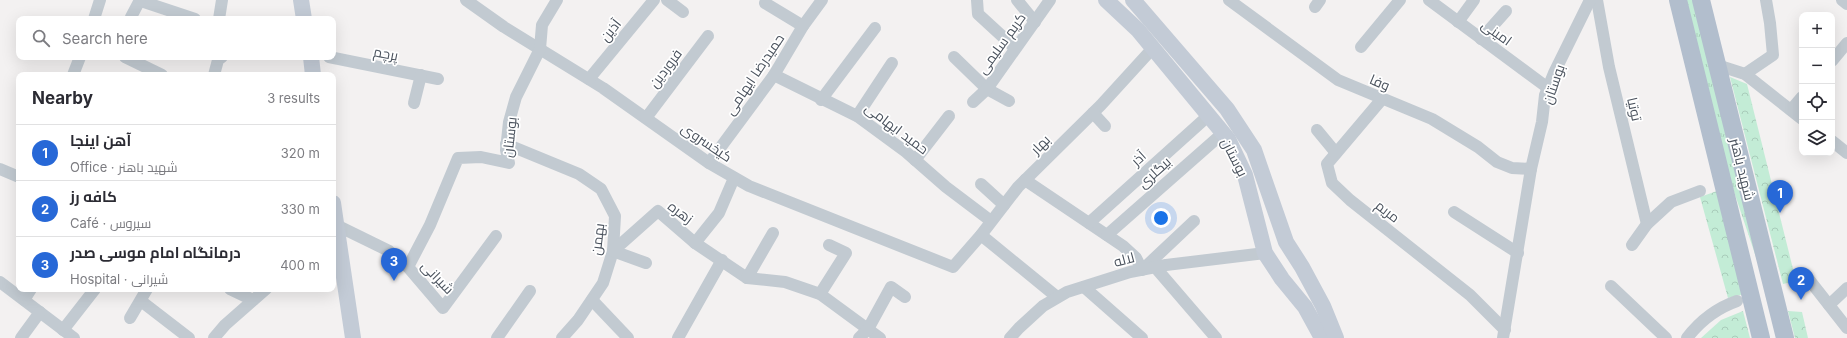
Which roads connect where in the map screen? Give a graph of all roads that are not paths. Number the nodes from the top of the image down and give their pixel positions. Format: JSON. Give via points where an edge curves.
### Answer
{"nodes":[{"id":1,"x":100,"y":0,"type":"edge"},
{"id":2,"x":222,"y":0,"type":"edge"},
{"id":3,"x":301,"y":0,"type":"edge"},
{"id":4,"x":466,"y":0,"type":"edge"},
{"id":5,"x":557,"y":0,"type":"edge"},
{"id":6,"x":654,"y":0,"type":"edge"},
{"id":7,"x":667,"y":0,"type":"edge"},
{"id":8,"x":822,"y":0,"type":"edge"},
{"id":9,"x":977,"y":0,"type":"edge"},
{"id":10,"x":1017,"y":0,"type":"edge"},
{"id":11,"x":1050,"y":0,"type":"edge"},
{"id":12,"x":1106,"y":0,"type":"edge"},
{"id":13,"x":1133,"y":0,"type":"edge"},
{"id":14,"x":1229,"y":0,"type":"edge"},
{"id":15,"x":1400,"y":0,"type":"edge"},
{"id":16,"x":1429,"y":0,"type":"edge"},
{"id":17,"x":1474,"y":0,"type":"edge"},
{"id":18,"x":1590,"y":0,"type":"edge"},
{"id":19,"x":1597,"y":0,"type":"edge"},
{"id":20,"x":1678,"y":0,"type":"edge"},
{"id":21,"x":1701,"y":0,"type":"edge"},
{"id":22,"x":1766,"y":0,"type":"edge"},
{"id":23,"x":1842,"y":0,"type":"edge"},
{"id":24,"x":140,"y":1,"type":"edge"},
{"id":25,"x":765,"y":3,"type":"dead end"},
{"id":26,"x":1847,"y":4,"type":"edge"},
{"id":27,"x":683,"y":12,"type":"dead end"},
{"id":28,"x":1506,"y":12,"type":"dead end"},
{"id":29,"x":95,"y":16,"type":"edge"},
{"id":30,"x":132,"y":16,"type":"edge"},
{"id":31,"x":186,"y":16,"type":"edge"},
{"id":32,"x":219,"y":16,"type":"edge"},
{"id":33,"x":304,"y":16,"type":"edge"},
{"id":34,"x":1034,"y":22,"type":"junction"},
{"id":35,"x":1458,"y":22,"type":"junction"},
{"id":36,"x":803,"y":26,"type":"junction"},
{"id":37,"x":875,"y":28,"type":"dead end"},
{"id":38,"x":708,"y":36,"type":"dead end"},
{"id":39,"x":1481,"y":39,"type":"junction"},
{"id":40,"x":1847,"y":43,"type":"edge"},
{"id":41,"x":1362,"y":47,"type":"dead end"},
{"id":42,"x":1015,"y":48,"type":"junction"},
{"id":43,"x":1153,"y":48,"type":"junction"},
{"id":44,"x":540,"y":49,"type":"junction"},
{"id":45,"x":954,"y":57,"type":"dead end"},
{"id":46,"x":1835,"y":57,"type":"edge"},
{"id":47,"x":336,"y":58,"type":"edge"},
{"id":48,"x":79,"y":60,"type":"edge"},
{"id":49,"x":131,"y":60,"type":"edge"},
{"id":50,"x":218,"y":60,"type":"edge"},
{"id":51,"x":311,"y":60,"type":"edge"},
{"id":52,"x":892,"y":64,"type":"dead end"},
{"id":53,"x":1717,"y":65,"type":"junction"},
{"id":54,"x":74,"y":72,"type":"edge"},
{"id":55,"x":156,"y":72,"type":"edge"},
{"id":56,"x":215,"y":72,"type":"edge"},
{"id":57,"x":313,"y":72,"type":"edge"},
{"id":58,"x":1745,"y":74,"type":"junction"},
{"id":59,"x":421,"y":75,"type":"junction"},
{"id":60,"x":774,"y":75,"type":"junction"},
{"id":61,"x":438,"y":79,"type":"dead end"},
{"id":62,"x":589,"y":79,"type":"junction"},
{"id":63,"x":987,"y":88,"type":"junction"},
{"id":64,"x":1548,"y":88,"type":"junction"},
{"id":65,"x":1382,"y":99,"type":"junction"},
{"id":66,"x":821,"y":100,"type":"junction"},
{"id":67,"x":1010,"y":101,"type":"dead end"},
{"id":68,"x":1799,"y":101,"type":"edge"},
{"id":69,"x":973,"y":102,"type":"dead end"},
{"id":70,"x":414,"y":103,"type":"dead end"},
{"id":71,"x":1791,"y":110,"type":"junction"},
{"id":72,"x":1093,"y":113,"type":"junction"},
{"id":73,"x":857,"y":116,"type":"junction"},
{"id":74,"x":949,"y":116,"type":"dead end"},
{"id":75,"x":1208,"y":116,"type":"junction"},
{"id":76,"x":1799,"y":117,"type":"edge"},
{"id":77,"x":646,"y":118,"type":"junction"},
{"id":78,"x":1105,"y":126,"type":"dead end"},
{"id":79,"x":1317,"y":130,"type":"dead end"},
{"id":80,"x":1223,"y":133,"type":"junction"},
{"id":81,"x":1835,"y":143,"type":"edge"},
{"id":82,"x":506,"y":144,"type":"junction"},
{"id":83,"x":1847,"y":153,"type":"edge"},
{"id":84,"x":1336,"y":154,"type":"junction"},
{"id":85,"x":915,"y":160,"type":"junction"},
{"id":86,"x":709,"y":163,"type":"junction"},
{"id":87,"x":0,"y":169,"type":"edge"},
{"id":88,"x":1531,"y":169,"type":"junction"},
{"id":89,"x":16,"y":176,"type":"edge"},
{"id":90,"x":734,"y":178,"type":"junction"},
{"id":91,"x":1025,"y":180,"type":"junction"},
{"id":92,"x":981,"y":184,"type":"dead end"},
{"id":93,"x":1700,"y":191,"type":"dead end"},
{"id":94,"x":1004,"y":205,"type":"junction"},
{"id":95,"x":1454,"y":212,"type":"dead end"},
{"id":96,"x":336,"y":221,"type":"edge"},
{"id":97,"x":991,"y":221,"type":"junction"},
{"id":98,"x":1194,"y":221,"type":"dead end"},
{"id":99,"x":1089,"y":223,"type":"junction"},
{"id":100,"x":1647,"y":224,"type":"junction"},
{"id":101,"x":336,"y":226,"type":"edge"},
{"id":102,"x":773,"y":234,"type":"dead end"},
{"id":103,"x":981,"y":235,"type":"junction"},
{"id":104,"x":1107,"y":235,"type":"junction"},
{"id":105,"x":1736,"y":235,"type":"junction"},
{"id":106,"x":496,"y":236,"type":"dead end"},
{"id":107,"x":695,"y":242,"type":"junction"},
{"id":108,"x":829,"y":245,"type":"dead end"},
{"id":109,"x":1632,"y":245,"type":"dead end"},
{"id":110,"x":613,"y":251,"type":"junction"},
{"id":111,"x":1518,"y":252,"type":"junction"},
{"id":112,"x":1265,"y":253,"type":"junction"},
{"id":113,"x":1765,"y":256,"type":"junction"},
{"id":114,"x":722,"y":260,"type":"junction"},
{"id":115,"x":646,"y":263,"type":"dead end"},
{"id":116,"x":953,"y":267,"type":"joint"},
{"id":117,"x":1154,"y":267,"type":"junction"},
{"id":118,"x":408,"y":268,"type":"junction"},
{"id":119,"x":1142,"y":270,"type":"junction"},
{"id":120,"x":1807,"y":277,"type":"dead end"},
{"id":121,"x":747,"y":278,"type":"junction"},
{"id":122,"x":0,"y":282,"type":"edge"},
{"id":123,"x":1610,"y":286,"type":"dead end"},
{"id":124,"x":1084,"y":287,"type":"junction"},
{"id":125,"x":1847,"y":288,"type":"edge"},
{"id":126,"x":530,"y":291,"type":"dead end"},
{"id":127,"x":29,"y":292,"type":"edge"},
{"id":128,"x":93,"y":292,"type":"edge"},
{"id":129,"x":146,"y":292,"type":"edge"},
{"id":130,"x":236,"y":292,"type":"edge"},
{"id":131,"x":262,"y":292,"type":"edge"},
{"id":132,"x":820,"y":294,"type":"junction"},
{"id":133,"x":905,"y":297,"type":"dead end"},
{"id":134,"x":1057,"y":297,"type":"junction"},
{"id":135,"x":24,"y":300,"type":"junction"},
{"id":136,"x":253,"y":300,"type":"junction"},
{"id":137,"x":592,"y":300,"type":"junction"},
{"id":138,"x":141,"y":301,"type":"junction"},
{"id":139,"x":1738,"y":301,"type":"dead end"},
{"id":140,"x":1829,"y":305,"type":"junction"},
{"id":141,"x":40,"y":312,"type":"junction"},
{"id":142,"x":130,"y":318,"type":"dead end"},
{"id":143,"x":1847,"y":328,"type":"edge"},
{"id":144,"x":868,"y":329,"type":"junction"},
{"id":145,"x":63,"y":330,"type":"junction"},
{"id":146,"x":1504,"y":334,"type":"edge"},
{"id":147,"x":21,"y":338,"type":"edge"},
{"id":148,"x":74,"y":338,"type":"edge"},
{"id":149,"x":189,"y":338,"type":"edge"},
{"id":150,"x":214,"y":338,"type":"edge"},
{"id":151,"x":354,"y":338,"type":"edge"},
{"id":152,"x":497,"y":338,"type":"edge"},
{"id":153,"x":562,"y":338,"type":"edge"},
{"id":154,"x":628,"y":338,"type":"edge"},
{"id":155,"x":678,"y":338,"type":"edge"},
{"id":156,"x":860,"y":338,"type":"edge"},
{"id":157,"x":880,"y":338,"type":"edge"},
{"id":158,"x":1010,"y":338,"type":"edge"},
{"id":159,"x":1142,"y":338,"type":"edge"},
{"id":160,"x":1216,"y":338,"type":"edge"},
{"id":161,"x":1322,"y":338,"type":"edge"},
{"id":162,"x":1336,"y":338,"type":"edge"},
{"id":163,"x":1666,"y":338,"type":"edge"},
{"id":164,"x":1687,"y":338,"type":"edge"},
{"id":165,"x":1761,"y":338,"type":"edge"},
{"id":166,"x":1785,"y":338,"type":"edge"}],
"edges":[{"from":1,"to":29,"type":"street"},
{"from":2,"to":32,"type":"street"},
{"from":3,"to":33,"type":"street"},
{"from":4,"to":44,"type":"street","name":"کیخسروی"},
{"from":5,"to":44,"type":"street","name":"بوستان","via":[[542,26]]},
{"from":6,"to":62,"type":"street","name":"آذین"},
{"from":7,"to":27,"type":"street"},
{"from":8,"to":36,"type":"street","name":"حمیدرضا ایهامی"},
{"from":9,"to":42,"type":"street","via":[[978,14]]},
{"from":10,"to":34,"type":"street"},
{"from":11,"to":34,"type":"street","name":"کریم سلیمی"},
{"from":12,"to":43,"type":"street","name":"بوستان"},
{"from":13,"to":162,"type":"street","name":"بوستان","via":[[1227,108],[1254,150],[1286,242],[1323,306]]},
{"from":14,"to":65,"type":"street","name":"وفا","via":[[1338,80]]},
{"from":15,"to":41,"type":"street"},
{"from":16,"to":35,"type":"street","name":"امینی"},
{"from":17,"to":35,"type":"street"},
{"from":18,"to":64,"type":"street","name":"بوستان"},
{"from":19,"to":100,"type":"street","name":"توتیا","via":[[1609,67]]},
{"from":20,"to":105,"type":"main road","name":"شهید باهنر"},
{"from":21,"to":53,"type":"main road","name":"شهید باهنر"},
{"from":22,"to":58,"type":"street","via":[[1773,55]]},
{"from":23,"to":26,"type":"street"},
{"from":24,"to":30,"type":"street"},
{"from":24,"to":31,"type":"street"},
{"from":25,"to":36,"type":"street"},
{"from":28,"to":39,"type":"street"},
{"from":34,"to":42,"type":"street","name":"کریم سلیمی"},
{"from":35,"to":39,"type":"street","name":"امینی"},
{"from":36,"to":60,"type":"street","name":"حمیدرضا ایهامی"},
{"from":37,"to":66,"type":"street"},
{"from":38,"to":77,"type":"street","name":"فروردین"},
{"from":39,"to":64,"type":"street","name":"امینی"},
{"from":40,"to":46,"type":"street"},
{"from":42,"to":63,"type":"street","name":"کریم سلیمی"},
{"from":43,"to":72,"type":"street","name":"بهار"},
{"from":43,"to":75,"type":"street","name":"بوستان"},
{"from":44,"to":62,"type":"street","name":"کیخسروی"},
{"from":44,"to":82,"type":"street","name":"بوستان","via":[[516,96]]},
{"from":45,"to":63,"type":"street"},
{"from":47,"to":59,"type":"street","name":"پرچم"},
{"from":48,"to":54,"type":"street"},
{"from":49,"to":55,"type":"street"},
{"from":50,"to":56,"type":"street"},
{"from":51,"to":57,"type":"street"},
{"from":52,"to":73,"type":"street"},
{"from":53,"to":58,"type":"street"},
{"from":53,"to":113,"type":"main road","name":"شهید باهنر"},
{"from":58,"to":71,"type":"street"},
{"from":59,"to":61,"type":"street","name":"پرچم"},
{"from":59,"to":70,"type":"street"},
{"from":60,"to":66,"type":"street","name":"حمید ایهامی"},
{"from":60,"to":86,"type":"street","name":"حمیدرضا ایهامی"},
{"from":62,"to":77,"type":"street","name":"کیخسروی"},
{"from":63,"to":67,"type":"street"},
{"from":63,"to":69,"type":"street","name":"کریم سلیمی"},
{"from":64,"to":88,"type":"street","name":"بوستان"},
{"from":65,"to":84,"type":"street","name":"مریم"},
{"from":65,"to":88,"type":"street","name":"وفا","via":[[1432,119],[1478,147],[1497,162],[1512,168]]},
{"from":66,"to":73,"type":"street","name":"حمید ایهامی"},
{"from":68,"to":71,"type":"street"},
{"from":71,"to":76,"type":"street"},
{"from":72,"to":78,"type":"street"},
{"from":72,"to":91,"type":"street","name":"بهار"},
{"from":73,"to":85,"type":"street","name":"حمید ایهامی"},
{"from":74,"to":85,"type":"street"},
{"from":75,"to":80,"type":"street","name":"بوستان"},
{"from":75,"to":99,"type":"street","name":"آذر"},
{"from":77,"to":86,"type":"street","name":"کیخسروی"},
{"from":79,"to":84,"type":"street"},
{"from":80,"to":104,"type":"street","name":"بیگلری"},
{"from":80,"to":112,"type":"street","name":"بوستان","via":[[1245,175]]},
{"from":81,"to":83,"type":"street"},
{"from":82,"to":110,"type":"street","name":"بهمن","via":[[579,174],[601,188],[615,216]]},
{"from":82,"to":118,"type":"street","name":"بوستان","via":[[509,163],[481,157],[458,158]]},
{"from":84,"to":146,"type":"street","name":"مریم","via":[[1328,164],[1332,183],[1470,295]]},
{"from":85,"to":97,"type":"street","name":"حمید ایهامی"},
{"from":86,"to":90,"type":"street","name":"کیخسروی"},
{"from":87,"to":89,"type":"street"},
{"from":88,"to":111,"type":"street","name":"بوستان"},
{"from":90,"to":107,"type":"street","via":[[719,213]]},
{"from":90,"to":116,"type":"street","name":"کیخسروی"},
{"from":91,"to":94,"type":"street","name":"بهار"},
{"from":91,"to":99,"type":"street"},
{"from":92,"to":94,"type":"street"},
{"from":93,"to":100,"type":"street","via":[[1671,202]]},
{"from":94,"to":97,"type":"street","name":"بهار"},
{"from":95,"to":111,"type":"street"},
{"from":96,"to":118,"type":"street","name":"شیرانی","via":[[389,251]]},
{"from":97,"to":103,"type":"street","name":"بهار"},
{"from":98,"to":119,"type":"street"},
{"from":99,"to":104,"type":"street"},
{"from":100,"to":109,"type":"street"},
{"from":101,"to":151,"type":"street"},
{"from":102,"to":121,"type":"street"},
{"from":103,"to":116,"type":"street","name":"بهار"},
{"from":103,"to":134,"type":"street"},
{"from":104,"to":119,"type":"street","via":[[1136,258]]},
{"from":105,"to":113,"type":"main road","via":[[1752,266],[1761,267]]},
{"from":105,"to":165,"type":"main road","name":"شهید باهنر"},
{"from":106,"to":118,"type":"street","name":"شیرانی","via":[[443,308]]},
{"from":107,"to":110,"type":"street","name":"زهره","via":[[658,211]]},
{"from":107,"to":114,"type":"street"},
{"from":108,"to":132,"type":"street","via":[[846,254]]},
{"from":110,"to":115,"type":"street"},
{"from":110,"to":137,"type":"street","name":"بهمن","via":[[603,283]]},
{"from":111,"to":146,"type":"street","name":"بوستان"},
{"from":112,"to":117,"type":"street","name":"لاله"},
{"from":112,"to":161,"type":"street","name":"بوستان","via":[[1305,307]]},
{"from":113,"to":166,"type":"main road","name":"شهید باهنر"},
{"from":114,"to":121,"type":"street"},
{"from":114,"to":155,"type":"street"},
{"from":117,"to":119,"type":"street","name":"لاله"},
{"from":117,"to":160,"type":"street"},
{"from":119,"to":124,"type":"street","name":"لاله"},
{"from":120,"to":140,"type":"street"},
{"from":121,"to":132,"type":"street","via":[[785,282]]},
{"from":122,"to":135,"type":"street"},
{"from":123,"to":163,"type":"street"},
{"from":124,"to":134,"type":"street","name":"لاله"},
{"from":124,"to":159,"type":"street"},
{"from":125,"to":140,"type":"street"},
{"from":126,"to":152,"type":"street"},
{"from":127,"to":135,"type":"street"},
{"from":128,"to":145,"type":"street"},
{"from":129,"to":138,"type":"street"},
{"from":130,"to":136,"type":"street"},
{"from":131,"to":136,"type":"street"},
{"from":132,"to":144,"type":"street"},
{"from":133,"to":144,"type":"street","via":[[891,288]]},
{"from":134,"to":158,"type":"street","name":"لاله","via":[[1043,306]]},
{"from":135,"to":141,"type":"street"},
{"from":136,"to":150,"type":"street"},
{"from":137,"to":153,"type":"street","name":"بهمن"},
{"from":137,"to":154,"type":"street"},
{"from":138,"to":142,"type":"street"},
{"from":138,"to":149,"type":"street"},
{"from":139,"to":164,"type":"street","via":[[1724,306],[1703,321]]},
{"from":140,"to":143,"type":"street"},
{"from":141,"to":145,"type":"street"},
{"from":141,"to":147,"type":"street"},
{"from":144,"to":156,"type":"street"},
{"from":144,"to":157,"type":"street"},
{"from":145,"to":148,"type":"street"}]}
